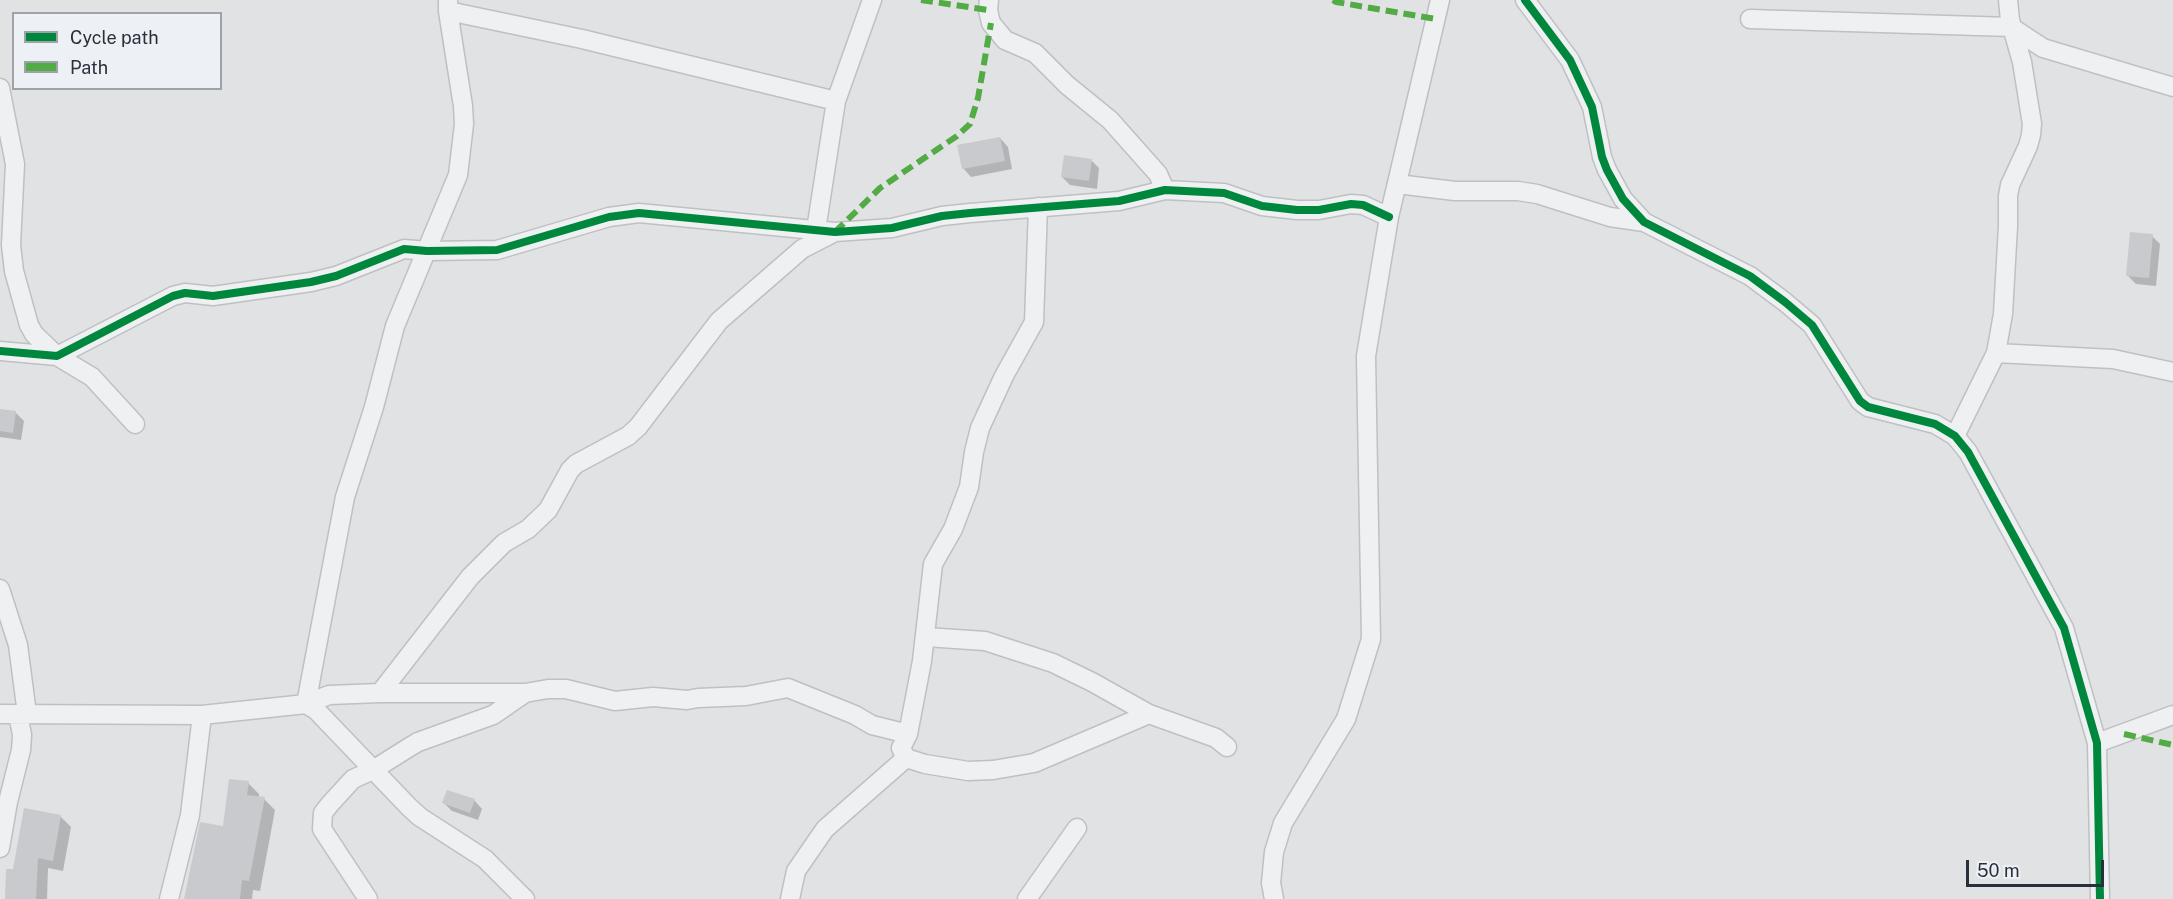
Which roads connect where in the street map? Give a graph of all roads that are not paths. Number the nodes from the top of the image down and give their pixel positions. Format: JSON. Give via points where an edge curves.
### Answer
{"nodes":[{"id":1,"x":872,"y":0,"type":"edge"},
{"id":2,"x":989,"y":0,"type":"edge"},
{"id":3,"x":1440,"y":0,"type":"edge"},
{"id":4,"x":1525,"y":0,"type":"edge"},
{"id":5,"x":2008,"y":0,"type":"edge"},
{"id":6,"x":448,"y":6,"type":"edge"},
{"id":7,"x":1750,"y":19,"type":"dead end"},
{"id":8,"x":2012,"y":27,"type":"junction"},
{"id":9,"x":2173,"y":87,"type":"edge"},
{"id":10,"x":0,"y":88,"type":"edge"},
{"id":11,"x":836,"y":101,"type":"junction"},
{"id":12,"x":1397,"y":184,"type":"junction"},
{"id":13,"x":1165,"y":190,"type":"junction"},
{"id":14,"x":1038,"y":207,"type":"junction"},
{"id":15,"x":1389,"y":217,"type":"junction"},
{"id":16,"x":1644,"y":222,"type":"junction"},
{"id":17,"x":816,"y":230,"type":"junction"},
{"id":18,"x":835,"y":232,"type":"junction"},
{"id":19,"x":427,"y":251,"type":"junction"},
{"id":20,"x":0,"y":351,"type":"edge"},
{"id":21,"x":1996,"y":353,"type":"junction"},
{"id":22,"x":57,"y":356,"type":"junction"},
{"id":23,"x":2173,"y":372,"type":"edge"},
{"id":24,"x":135,"y":424,"type":"dead end"},
{"id":25,"x":1955,"y":436,"type":"junction"},
{"id":26,"x":0,"y":589,"type":"edge"},
{"id":27,"x":926,"y":638,"type":"junction"},
{"id":28,"x":380,"y":693,"type":"junction"},
{"id":29,"x":525,"y":693,"type":"junction"},
{"id":30,"x":306,"y":704,"type":"junction"},
{"id":31,"x":15,"y":714,"type":"edge"},
{"id":32,"x":1149,"y":714,"type":"junction"},
{"id":33,"x":2173,"y":715,"type":"edge"},
{"id":34,"x":202,"y":716,"type":"junction"},
{"id":35,"x":908,"y":734,"type":"junction"},
{"id":36,"x":2097,"y":743,"type":"junction"},
{"id":37,"x":1227,"y":747,"type":"dead end"},
{"id":38,"x":906,"y":758,"type":"junction"},
{"id":39,"x":373,"y":770,"type":"junction"},
{"id":40,"x":1077,"y":828,"type":"dead end"},
{"id":41,"x":0,"y":848,"type":"edge"},
{"id":42,"x":169,"y":899,"type":"edge"},
{"id":43,"x":368,"y":899,"type":"edge"},
{"id":44,"x":525,"y":899,"type":"edge"},
{"id":45,"x":790,"y":899,"type":"edge"},
{"id":46,"x":1027,"y":899,"type":"edge"},
{"id":47,"x":1274,"y":899,"type":"edge"},
{"id":48,"x":2100,"y":899,"type":"edge"}],
"edges":[{"from":1,"to":11,"type":"street"},
{"from":2,"to":13,"type":"street","via":[[991,23],[1005,40],[1035,52],[1110,120],[1158,174]]},
{"from":3,"to":12,"type":"street"},
{"from":4,"to":16,"type":"street","via":[[1570,60],[1592,107],[1607,170],[1623,198]]},
{"from":5,"to":8,"type":"street"},
{"from":6,"to":11,"type":"street"},
{"from":6,"to":19,"type":"street","via":[[464,124],[458,175]]},
{"from":7,"to":8,"type":"street"},
{"from":8,"to":9,"type":"street","via":[[2043,48]]},
{"from":8,"to":21,"type":"street","via":[[2032,124],[2028,147],[2008,196],[2003,314]]},
{"from":10,"to":22,"type":"street","via":[[15,164],[11,245],[16,282],[29,325]]},
{"from":11,"to":17,"type":"street"},
{"from":12,"to":15,"type":"street"},
{"from":12,"to":16,"type":"street","via":[[1455,191],[1518,191],[1610,217]]},
{"from":13,"to":14,"type":"street","via":[[1119,201]]},
{"from":13,"to":15,"type":"street","via":[[1224,193],[1262,206],[1297,210],[1363,205]]},
{"from":14,"to":18,"type":"street"},
{"from":14,"to":27,"type":"street","via":[[1034,322],[980,428],[969,488],[953,529],[933,564]]},
{"from":15,"to":47,"type":"street","via":[[1366,356],[1371,639],[1346,718],[1283,823],[1274,852]]},
{"from":16,"to":25,"type":"street","via":[[1750,276],[1785,302],[1812,325],[1860,401],[1868,407],[1935,424]]},
{"from":17,"to":18,"type":"street"},
{"from":17,"to":19,"type":"street","via":[[639,213],[609,217],[497,250]]},
{"from":18,"to":28,"type":"street","via":[[802,249],[719,321],[628,436],[570,470],[548,510],[528,529],[504,543],[470,577]]},
{"from":19,"to":22,"type":"street","via":[[404,249],[336,276],[303,283],[213,296],[173,296]]},
{"from":19,"to":30,"type":"street","via":[[395,326],[345,497]]},
{"from":20,"to":22,"type":"street"},
{"from":21,"to":23,"type":"street","via":[[2094,357]]},
{"from":21,"to":25,"type":"street"},
{"from":22,"to":24,"type":"street","via":[[92,377]]},
{"from":25,"to":36,"type":"street","via":[[1968,452],[2064,628]]},
{"from":26,"to":31,"type":"street","via":[[18,645]]},
{"from":27,"to":32,"type":"street","via":[[985,641],[1053,663]]},
{"from":27,"to":35,"type":"street"},
{"from":28,"to":29,"type":"street"},
{"from":28,"to":30,"type":"street","via":[[329,695]]},
{"from":29,"to":35,"type":"street","via":[[566,689],[615,701],[687,700],[788,688],[872,725]]},
{"from":29,"to":39,"type":"street","via":[[492,715],[418,742]]},
{"from":30,"to":34,"type":"street"},
{"from":30,"to":39,"type":"street"},
{"from":31,"to":34,"type":"street"},
{"from":31,"to":41,"type":"street","via":[[22,735],[21,750]]},
{"from":32,"to":37,"type":"street","via":[[1216,738]]},
{"from":32,"to":38,"type":"street","via":[[1034,763],[968,771]]},
{"from":33,"to":36,"type":"street"},
{"from":34,"to":42,"type":"street","via":[[189,815]]},
{"from":35,"to":38,"type":"street","via":[[901,748]]},
{"from":36,"to":48,"type":"street"},
{"from":38,"to":45,"type":"street","via":[[825,829],[796,871]]},
{"from":39,"to":43,"type":"street","via":[[348,784],[323,813],[322,822],[322,829]]},
{"from":39,"to":44,"type":"street","via":[[420,817],[485,859]]},
{"from":40,"to":46,"type":"street"}]}
